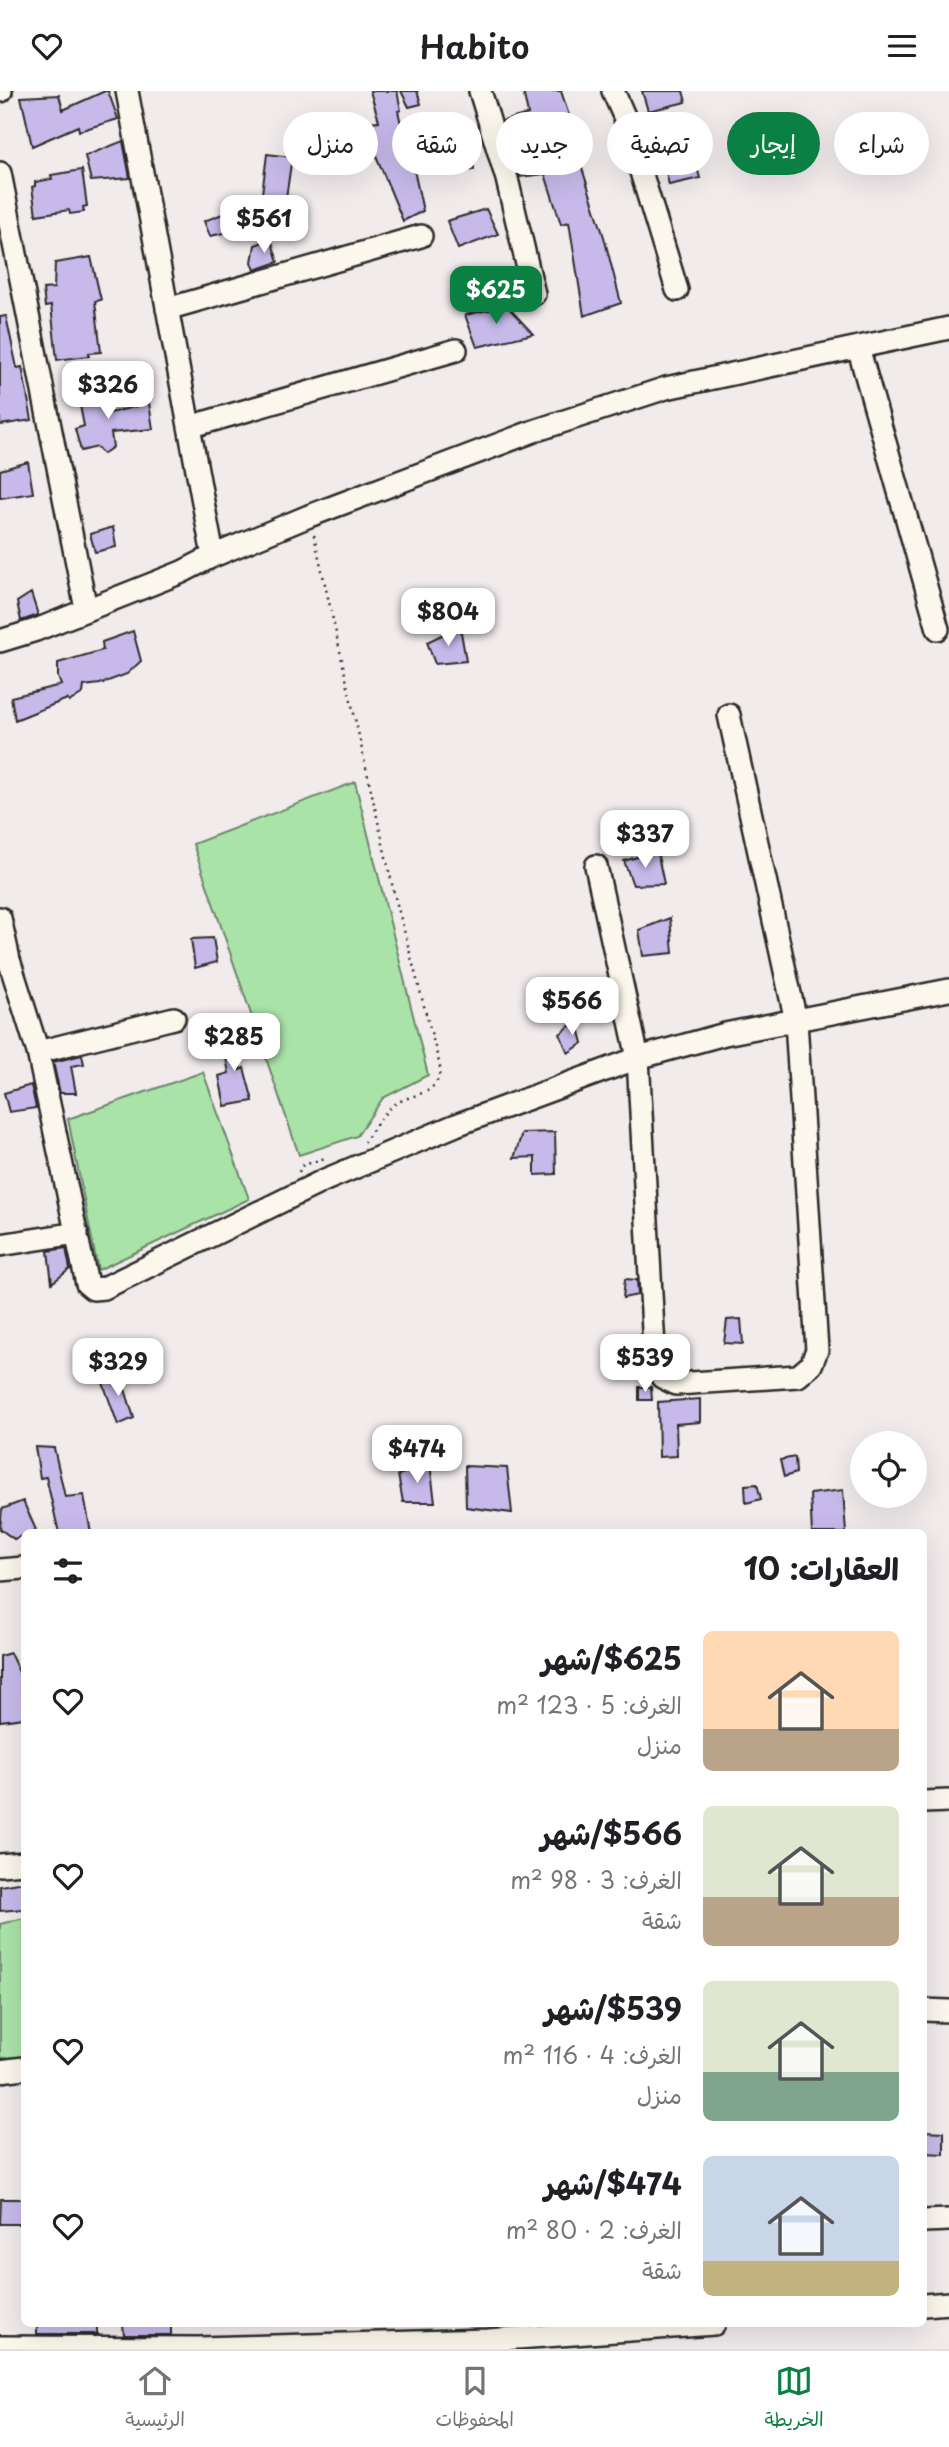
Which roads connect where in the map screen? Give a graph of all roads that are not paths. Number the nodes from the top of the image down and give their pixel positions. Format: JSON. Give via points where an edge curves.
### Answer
{"nodes":[{"id":1,"x":127,"y":91,"type":"edge"},
{"id":2,"x":481,"y":91,"type":"edge"},
{"id":3,"x":613,"y":91,"type":"edge"},
{"id":4,"x":0,"y":173,"type":"edge"},
{"id":5,"x":421,"y":236,"type":"dead end"},
{"id":6,"x":677,"y":290,"type":"dead end"},
{"id":7,"x":534,"y":294,"type":"dead end"},
{"id":8,"x":167,"y":309,"type":"junction"},
{"id":9,"x":949,"y":328,"type":"edge"},
{"id":10,"x":858,"y":347,"type":"junction"},
{"id":11,"x":456,"y":350,"type":"dead end"},
{"id":12,"x":189,"y":427,"type":"junction"},
{"id":13,"x":213,"y":556,"type":"junction"},
{"id":14,"x":86,"y":609,"type":"junction"},
{"id":15,"x":938,"y":629,"type":"dead end"},
{"id":16,"x":0,"y":641,"type":"edge"},
{"id":17,"x":729,"y":715,"type":"dead end"},
{"id":18,"x":596,"y":866,"type":"dead end"},
{"id":19,"x":0,"y":918,"type":"edge"},
{"id":20,"x":949,"y":990,"type":"edge"},
{"id":21,"x":174,"y":1018,"type":"dead end"},
{"id":22,"x":796,"y":1021,"type":"junction"},
{"id":23,"x":38,"y":1052,"type":"junction"},
{"id":24,"x":638,"y":1058,"type":"junction"},
{"id":25,"x":77,"y":1233,"type":"junction"},
{"id":26,"x":0,"y":1245,"type":"edge"},
{"id":27,"x":21,"y":1568,"type":"edge"},
{"id":28,"x":0,"y":1570,"type":"edge"},
{"id":29,"x":949,"y":1801,"type":"edge"},
{"id":30,"x":927,"y":1803,"type":"edge"},
{"id":31,"x":21,"y":1863,"type":"edge"},
{"id":32,"x":0,"y":1865,"type":"edge"},
{"id":33,"x":927,"y":2010,"type":"edge"},
{"id":34,"x":949,"y":2011,"type":"edge"},
{"id":35,"x":21,"y":2068,"type":"edge"},
{"id":36,"x":0,"y":2071,"type":"edge"},
{"id":37,"x":949,"y":2220,"type":"edge"},
{"id":38,"x":927,"y":2221,"type":"edge"},
{"id":39,"x":949,"y":2303,"type":"edge"},
{"id":40,"x":927,"y":2305,"type":"edge"},
{"id":41,"x":672,"y":2327,"type":"edge"},
{"id":42,"x":0,"y":2347,"type":"edge"}],
"edges":[{"from":1,"to":8,"type":"street"},
{"from":2,"to":7,"type":"street"},
{"from":3,"to":6,"type":"street"},
{"from":4,"to":14,"type":"street"},
{"from":5,"to":8,"type":"street"},
{"from":8,"to":12,"type":"street"},
{"from":9,"to":10,"type":"street"},
{"from":10,"to":13,"type":"street","via":[[666,388],[521,436]]},
{"from":10,"to":15,"type":"street"},
{"from":11,"to":12,"type":"street"},
{"from":12,"to":13,"type":"street"},
{"from":13,"to":14,"type":"street"},
{"from":14,"to":16,"type":"street"},
{"from":17,"to":22,"type":"street"},
{"from":18,"to":24,"type":"street"},
{"from":19,"to":23,"type":"street"},
{"from":20,"to":22,"type":"street"},
{"from":21,"to":23,"type":"street"},
{"from":22,"to":24,"type":"street","via":[[725,1034]]},
{"from":22,"to":24,"type":"street","via":[[817,1350],[811,1365],[798,1376],[676,1384],[662,1377],[655,1366]]},
{"from":23,"to":25,"type":"street"},
{"from":24,"to":25,"type":"street","via":[[456,1125],[325,1180],[104,1288],[87,1285]]},
{"from":25,"to":26,"type":"street"},
{"from":27,"to":28,"type":"street"},
{"from":29,"to":30,"type":"street"},
{"from":31,"to":32,"type":"street"},
{"from":33,"to":34,"type":"street"},
{"from":35,"to":36,"type":"street"},
{"from":37,"to":38,"type":"street"},
{"from":39,"to":40,"type":"street"},
{"from":41,"to":42,"type":"street","via":[[488,2340],[199,2348]]}]}
